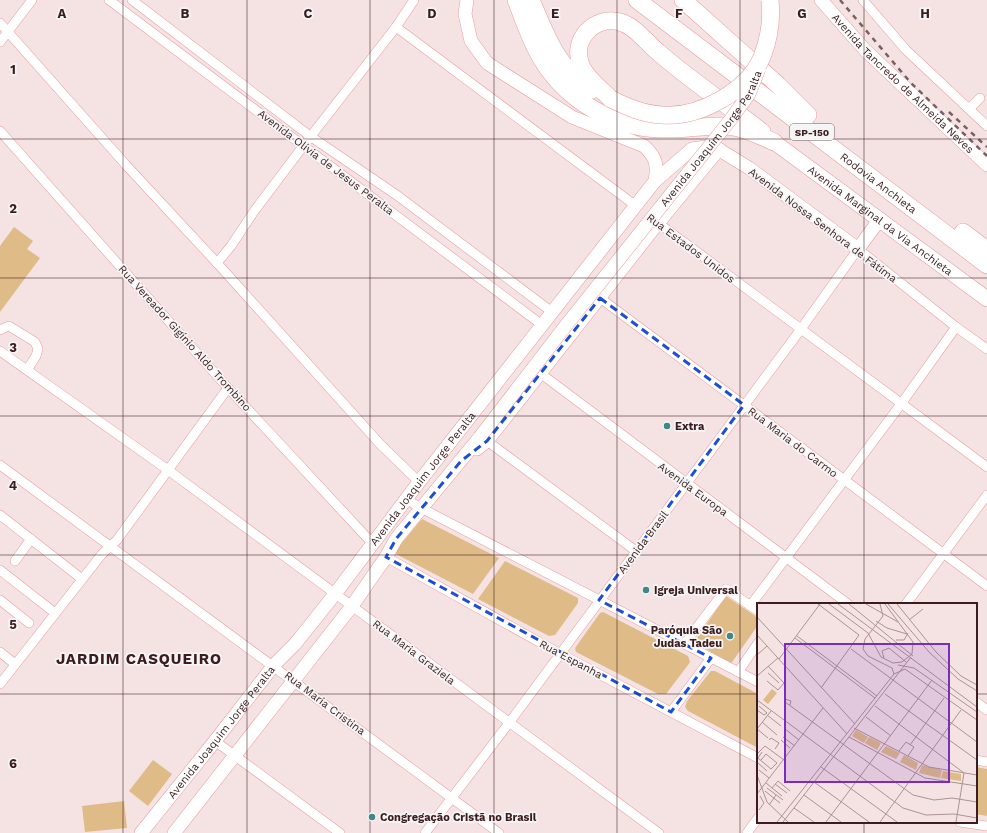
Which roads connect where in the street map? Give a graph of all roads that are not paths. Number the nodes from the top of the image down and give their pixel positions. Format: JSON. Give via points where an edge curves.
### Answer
{"nodes":[{"id":1,"x":32,"y":0,"type":"edge"},
{"id":2,"x":109,"y":0,"type":"edge"},
{"id":3,"x":132,"y":0,"type":"edge"},
{"id":4,"x":414,"y":0,"type":"edge"},
{"id":5,"x":467,"y":0,"type":"edge"},
{"id":6,"x":516,"y":0,"type":"edge"},
{"id":7,"x":637,"y":0,"type":"edge"},
{"id":8,"x":656,"y":0,"type":"edge"},
{"id":9,"x":683,"y":0,"type":"edge"},
{"id":10,"x":770,"y":0,"type":"edge"},
{"id":11,"x":821,"y":0,"type":"edge"},
{"id":12,"x":864,"y":0,"type":"edge"},
{"id":13,"x":532,"y":2,"type":"edge"},
{"id":14,"x":0,"y":23,"type":"edge"},
{"id":15,"x":396,"y":28,"type":"junction"},
{"id":16,"x":8,"y":31,"type":"junction"},
{"id":17,"x":0,"y":42,"type":"edge"},
{"id":18,"x":762,"y":58,"type":"junction"},
{"id":19,"x":980,"y":98,"type":"dead end"},
{"id":20,"x":610,"y":99,"type":"junction"},
{"id":21,"x":969,"y":109,"type":"junction"},
{"id":22,"x":808,"y":115,"type":"junction"},
{"id":23,"x":987,"y":126,"type":"edge"},
{"id":24,"x":0,"y":131,"type":"edge"},
{"id":25,"x":310,"y":136,"type":"junction"},
{"id":26,"x":774,"y":142,"type":"junction"},
{"id":27,"x":304,"y":145,"type":"junction"},
{"id":28,"x":719,"y":149,"type":"junction"},
{"id":29,"x":987,"y":164,"type":"edge"},
{"id":30,"x":655,"y":181,"type":"junction"},
{"id":31,"x":636,"y":206,"type":"junction"},
{"id":32,"x":880,"y":219,"type":"junction"},
{"id":33,"x":658,"y":223,"type":"junction"},
{"id":34,"x":443,"y":230,"type":"junction"},
{"id":35,"x":432,"y":242,"type":"junction"},
{"id":36,"x":858,"y":249,"type":"junction"},
{"id":37,"x":987,"y":250,"type":"edge"},
{"id":38,"x":216,"y":262,"type":"junction"},
{"id":39,"x":987,"y":265,"type":"edge"},
{"id":40,"x":600,"y":298,"type":"junction"},
{"id":41,"x":987,"y":299,"type":"edge"},
{"id":42,"x":552,"y":312,"type":"junction"},
{"id":43,"x":542,"y":325,"type":"junction"},
{"id":44,"x":956,"y":327,"type":"junction"},
{"id":45,"x":801,"y":329,"type":"junction"},
{"id":46,"x":0,"y":330,"type":"edge"},
{"id":47,"x":987,"y":349,"type":"edge"},
{"id":48,"x":0,"y":351,"type":"edge"},
{"id":49,"x":27,"y":370,"type":"junction"},
{"id":50,"x":540,"y":373,"type":"junction"},
{"id":51,"x":228,"y":388,"type":"junction"},
{"id":52,"x":901,"y":404,"type":"junction"},
{"id":53,"x":744,"y":405,"type":"junction"},
{"id":54,"x":483,"y":439,"type":"junction"},
{"id":55,"x":0,"y":465,"type":"edge"},
{"id":56,"x":987,"y":467,"type":"edge"},
{"id":57,"x":168,"y":470,"type":"junction"},
{"id":58,"x":843,"y":480,"type":"junction"},
{"id":59,"x":419,"y":482,"type":"junction"},
{"id":60,"x":686,"y":484,"type":"junction"},
{"id":61,"x":987,"y":495,"type":"edge"},
{"id":62,"x":406,"y":499,"type":"junction"},
{"id":63,"x":421,"y":508,"type":"junction"},
{"id":64,"x":0,"y":515,"type":"edge"},
{"id":65,"x":32,"y":539,"type":"junction"},
{"id":66,"x":372,"y":543,"type":"junction"},
{"id":67,"x":111,"y":546,"type":"junction"},
{"id":68,"x":636,"y":551,"type":"junction"},
{"id":69,"x":943,"y":553,"type":"junction"},
{"id":70,"x":786,"y":556,"type":"junction"},
{"id":71,"x":386,"y":557,"type":"junction"},
{"id":72,"x":15,"y":561,"type":"dead end"},
{"id":73,"x":2,"y":575,"type":"edge"},
{"id":74,"x":82,"y":579,"type":"junction"},
{"id":75,"x":987,"y":586,"type":"edge"},
{"id":76,"x":335,"y":594,"type":"junction"},
{"id":77,"x":0,"y":600,"type":"edge"},
{"id":78,"x":599,"y":600,"type":"junction"},
{"id":79,"x":847,"y":603,"type":"edge"},
{"id":80,"x":907,"y":603,"type":"edge"},
{"id":81,"x":352,"y":606,"type":"junction"},
{"id":82,"x":750,"y":606,"type":"junction"},
{"id":83,"x":757,"y":610,"type":"edge"},
{"id":84,"x":56,"y":613,"type":"junction"},
{"id":85,"x":29,"y":623,"type":"dead end"},
{"id":86,"x":685,"y":644,"type":"junction"},
{"id":87,"x":757,"y":644,"type":"edge"},
{"id":88,"x":0,"y":652,"type":"edge"},
{"id":89,"x":559,"y":653,"type":"junction"},
{"id":90,"x":710,"y":658,"type":"junction"},
{"id":91,"x":15,"y":664,"type":"junction"},
{"id":92,"x":274,"y":665,"type":"junction"},
{"id":93,"x":738,"y":672,"type":"junction"},
{"id":94,"x":294,"y":680,"type":"junction"},
{"id":95,"x":757,"y":682,"type":"edge"},
{"id":96,"x":0,"y":684,"type":"edge"},
{"id":97,"x":977,"y":703,"type":"edge"},
{"id":98,"x":987,"y":710,"type":"edge"},
{"id":99,"x":671,"y":712,"type":"junction"},
{"id":100,"x":509,"y":723,"type":"junction"},
{"id":101,"x":215,"y":741,"type":"junction"},
{"id":102,"x":235,"y":755,"type":"junction"},
{"id":103,"x":757,"y":757,"type":"edge"},
{"id":104,"x":977,"y":760,"type":"edge"},
{"id":105,"x":987,"y":762,"type":"edge"},
{"id":106,"x":451,"y":798,"type":"junction"},
{"id":107,"x":757,"y":819,"type":"edge"},
{"id":108,"x":967,"y":823,"type":"edge"},
{"id":109,"x":987,"y":826,"type":"edge"},
{"id":110,"x":141,"y":833,"type":"edge"},
{"id":111,"x":175,"y":833,"type":"edge"},
{"id":112,"x":340,"y":833,"type":"edge"},
{"id":113,"x":425,"y":833,"type":"edge"},
{"id":114,"x":499,"y":833,"type":"edge"},
{"id":115,"x":659,"y":833,"type":"edge"},
{"id":116,"x":747,"y":833,"type":"edge"}],
"edges":[{"from":1,"to":16,"type":"street"},
{"from":2,"to":27,"type":"street","name":"Avenida Olívia de Jesus Peralta"},
{"from":3,"to":25,"type":"street","name":"Avenida Olívia de Jesus Peralta"},
{"from":4,"to":15,"type":"street"},
{"from":5,"to":30,"type":"street","name":"Avenida Joaquim Jorge Peralta","via":[[465,14],[471,40],[487,63],[572,117],[644,146],[653,154],[656,162]]},
{"from":6,"to":26,"type":"highway","via":[[534,44],[550,72],[572,95],[599,113],[645,128],[727,126],[758,134]]},
{"from":7,"to":39,"type":"highway","name":"Rodovia Anchieta","number":"SP-150"},
{"from":8,"to":22,"type":"highway","name":"Rodovia Anchieta","number":"SP-150"},
{"from":9,"to":22,"type":"highway"},
{"from":10,"to":18,"type":"highway","bridge":true,"via":[[770,25]]},
{"from":11,"to":29,"type":"street","name":"Avenida Tancredo de Almeida Neves","via":[[865,50]]},
{"from":12,"to":21,"type":"street","via":[[906,50]]},
{"from":13,"to":20,"type":"highway","via":[[560,62],[578,81]]},
{"from":14,"to":16,"type":"street"},
{"from":15,"to":25,"type":"street"},
{"from":15,"to":31,"type":"street","name":"Rua Estados Unidos"},
{"from":16,"to":17,"type":"street"},
{"from":16,"to":38,"type":"street"},
{"from":18,"to":20,"type":"highway","bridge":true,"via":[[734,90],[719,102],[702,110],[664,115],[645,113]]},
{"from":18,"to":54,"type":"street","name":"Avenida Joaquim Jorge Peralta","bridge":true,"via":[[749,94],[731,119],[564,328]]},
{"from":19,"to":21,"type":"street"},
{"from":20,"to":26,"type":"highway","via":[[586,75],[581,66],[579,47],[586,31],[592,26],[610,21],[621,22],[639,34],[658,53]]},
{"from":21,"to":23,"type":"street"},
{"from":22,"to":37,"type":"highway","name":"Rodovia Anchieta","number":"SP-150"},
{"from":24,"to":51,"type":"street","name":"Rua Vereador Gigínio Aldo Trombino"},
{"from":25,"to":27,"type":"street"},
{"from":25,"to":34,"type":"street","name":"Avenida Olívia de Jesus Peralta"},
{"from":26,"to":32,"type":"main road","name":"Avenida Marginal da Via Anchieta"},
{"from":27,"to":35,"type":"street","name":"Avenida Olívia de Jesus Peralta"},
{"from":27,"to":38,"type":"street","via":[[231,246]]},
{"from":28,"to":30,"type":"street","name":"Avenida Nossa Senhora de Fátima","via":[[706,146],[692,149]]},
{"from":28,"to":33,"type":"street","name":"Avenida Joaquim Jorge Peralta"},
{"from":28,"to":36,"type":"street","name":"Avenida Nossa Senhora de Fátima","via":[[749,168]]},
{"from":30,"to":31,"type":"street","name":"Avenida Joaquim Jorge Peralta"},
{"from":31,"to":33,"type":"street","name":"Rua Estados Unidos"},
{"from":31,"to":42,"type":"street","name":"Avenida Joaquim Jorge Peralta"},
{"from":32,"to":36,"type":"street"},
{"from":32,"to":41,"type":"main road","name":"Avenida Marginal da Via Anchieta"},
{"from":33,"to":40,"type":"street","name":"Avenida Joaquim Jorge Peralta"},
{"from":33,"to":45,"type":"street","name":"Rua Estados Unidos"},
{"from":34,"to":35,"type":"street"},
{"from":34,"to":42,"type":"street","name":"Avenida Olívia de Jesus Peralta"},
{"from":35,"to":43,"type":"street","name":"Avenida Olívia de Jesus Peralta"},
{"from":36,"to":44,"type":"street","name":"Avenida Nossa Senhora de Fátima"},
{"from":36,"to":45,"type":"street","name":"Avenida Brasil"},
{"from":38,"to":59,"type":"street","via":[[380,444]]},
{"from":40,"to":50,"type":"street","name":"Avenida Joaquim Jorge Peralta"},
{"from":40,"to":53,"type":"street","name":"Rua Maria do Carmo"},
{"from":42,"to":43,"type":"street","name":"Avenida Joaquim Jorge Peralta"},
{"from":43,"to":59,"type":"street","name":"Avenida Joaquim Jorge Peralta"},
{"from":44,"to":47,"type":"street","name":"Avenida Nossa Senhora de Fátima"},
{"from":44,"to":52,"type":"street"},
{"from":45,"to":52,"type":"street","name":"Rua Estados Unidos"},
{"from":45,"to":53,"type":"street","name":"Avenida Brasil"},
{"from":46,"to":49,"type":"street","via":[[9,326],[35,342],[38,349]]},
{"from":48,"to":49,"type":"street","name":"Rua Maria Graziela"},
{"from":49,"to":57,"type":"street","name":"Rua Maria Graziela"},
{"from":50,"to":54,"type":"street","name":"Avenida Joaquim Jorge Peralta"},
{"from":50,"to":60,"type":"street","name":"Avenida Europa"},
{"from":51,"to":57,"type":"street"},
{"from":51,"to":66,"type":"street","name":"Rua Vereador Gigínio Aldo Trombino"},
{"from":52,"to":56,"type":"street","name":"Rua Estados Unidos"},
{"from":52,"to":58,"type":"street"},
{"from":53,"to":58,"type":"street","name":"Rua Maria do Carmo"},
{"from":53,"to":60,"type":"street","name":"Avenida Brasil"},
{"from":54,"to":63,"type":"street","name":"Avenida Joaquim Jorge Peralta"},
{"from":54,"to":68,"type":"street"},
{"from":55,"to":67,"type":"street","name":"Rua Maria Cristina"},
{"from":57,"to":67,"type":"street"},
{"from":57,"to":76,"type":"street","name":"Rua Maria Graziela"},
{"from":58,"to":69,"type":"street","name":"Rua Maria do Carmo"},
{"from":58,"to":70,"type":"street"},
{"from":59,"to":62,"type":"street","name":"Avenida Joaquim Jorge Peralta"},
{"from":60,"to":68,"type":"street","name":"Avenida Brasil"},
{"from":60,"to":70,"type":"street","name":"Avenida Europa"},
{"from":61,"to":69,"type":"street"},
{"from":62,"to":63,"type":"street"},
{"from":62,"to":66,"type":"street","name":"Avenida Joaquim Jorge Peralta"},
{"from":63,"to":71,"type":"street","name":"Avenida Joaquim Jorge Peralta","via":[[396,538]]},
{"from":63,"to":78,"type":"street"},
{"from":64,"to":65,"type":"street"},
{"from":65,"to":72,"type":"street"},
{"from":65,"to":74,"type":"street"},
{"from":66,"to":76,"type":"street","name":"Avenida Joaquim Jorge Peralta"},
{"from":67,"to":74,"type":"street"},
{"from":67,"to":92,"type":"street","name":"Rua Maria Cristina"},
{"from":68,"to":78,"type":"street","name":"Avenida Brasil"},
{"from":69,"to":75,"type":"street","name":"Rua Maria do Carmo"},
{"from":69,"to":80,"type":"street"},
{"from":70,"to":79,"type":"street","name":"Avenida Europa"},
{"from":70,"to":82,"type":"street"},
{"from":71,"to":81,"type":"street","name":"Avenida Joaquim Jorge Peralta"},
{"from":71,"to":89,"type":"street","name":"Rua Espanha"},
{"from":73,"to":84,"type":"street"},
{"from":74,"to":84,"type":"street"},
{"from":76,"to":81,"type":"street","name":"Rua Maria Graziela"},
{"from":76,"to":92,"type":"street","name":"Avenida Joaquim Jorge Peralta","via":[[295,644]]},
{"from":77,"to":85,"type":"street"},
{"from":78,"to":86,"type":"street"},
{"from":78,"to":89,"type":"street","name":"Avenida Brasil"},
{"from":81,"to":94,"type":"street","name":"Avenida Joaquim Jorge Peralta"},
{"from":81,"to":100,"type":"street","name":"Rua Maria Graziela"},
{"from":82,"to":83,"type":"street"},
{"from":82,"to":86,"type":"street","via":[[726,589]]},
{"from":84,"to":91,"type":"street"},
{"from":86,"to":90,"type":"street"},
{"from":87,"to":93,"type":"street"},
{"from":88,"to":91,"type":"street"},
{"from":89,"to":99,"type":"street","name":"Rua Espanha"},
{"from":89,"to":100,"type":"street","name":"Avenida Brasil"},
{"from":90,"to":93,"type":"street"},
{"from":90,"to":99,"type":"street"},
{"from":91,"to":96,"type":"street"},
{"from":92,"to":94,"type":"street","name":"Rua Maria Cristina"},
{"from":92,"to":101,"type":"street","name":"Avenida Joaquim Jorge Peralta"},
{"from":93,"to":95,"type":"street"},
{"from":94,"to":102,"type":"street","name":"Avenida Joaquim Jorge Peralta"},
{"from":94,"to":106,"type":"street","name":"Rua Maria Cristina"},
{"from":97,"to":98,"type":"street"},
{"from":99,"to":103,"type":"street","name":"Rua Espanha"},
{"from":100,"to":106,"type":"street","name":"Avenida Brasil"},
{"from":100,"to":115,"type":"street","name":"Rua Maria Graziela"},
{"from":101,"to":102,"type":"street"},
{"from":101,"to":110,"type":"street","name":"Avenida Joaquim Jorge Peralta"},
{"from":102,"to":111,"type":"street","name":"Avenida Joaquim Jorge Peralta"},
{"from":102,"to":112,"type":"street"},
{"from":104,"to":105,"type":"street"},
{"from":106,"to":113,"type":"street","name":"Avenida Brasil"},
{"from":106,"to":114,"type":"street","name":"Rua Maria Cristina"},
{"from":107,"to":116,"type":"street"},
{"from":108,"to":109,"type":"street"}]}
